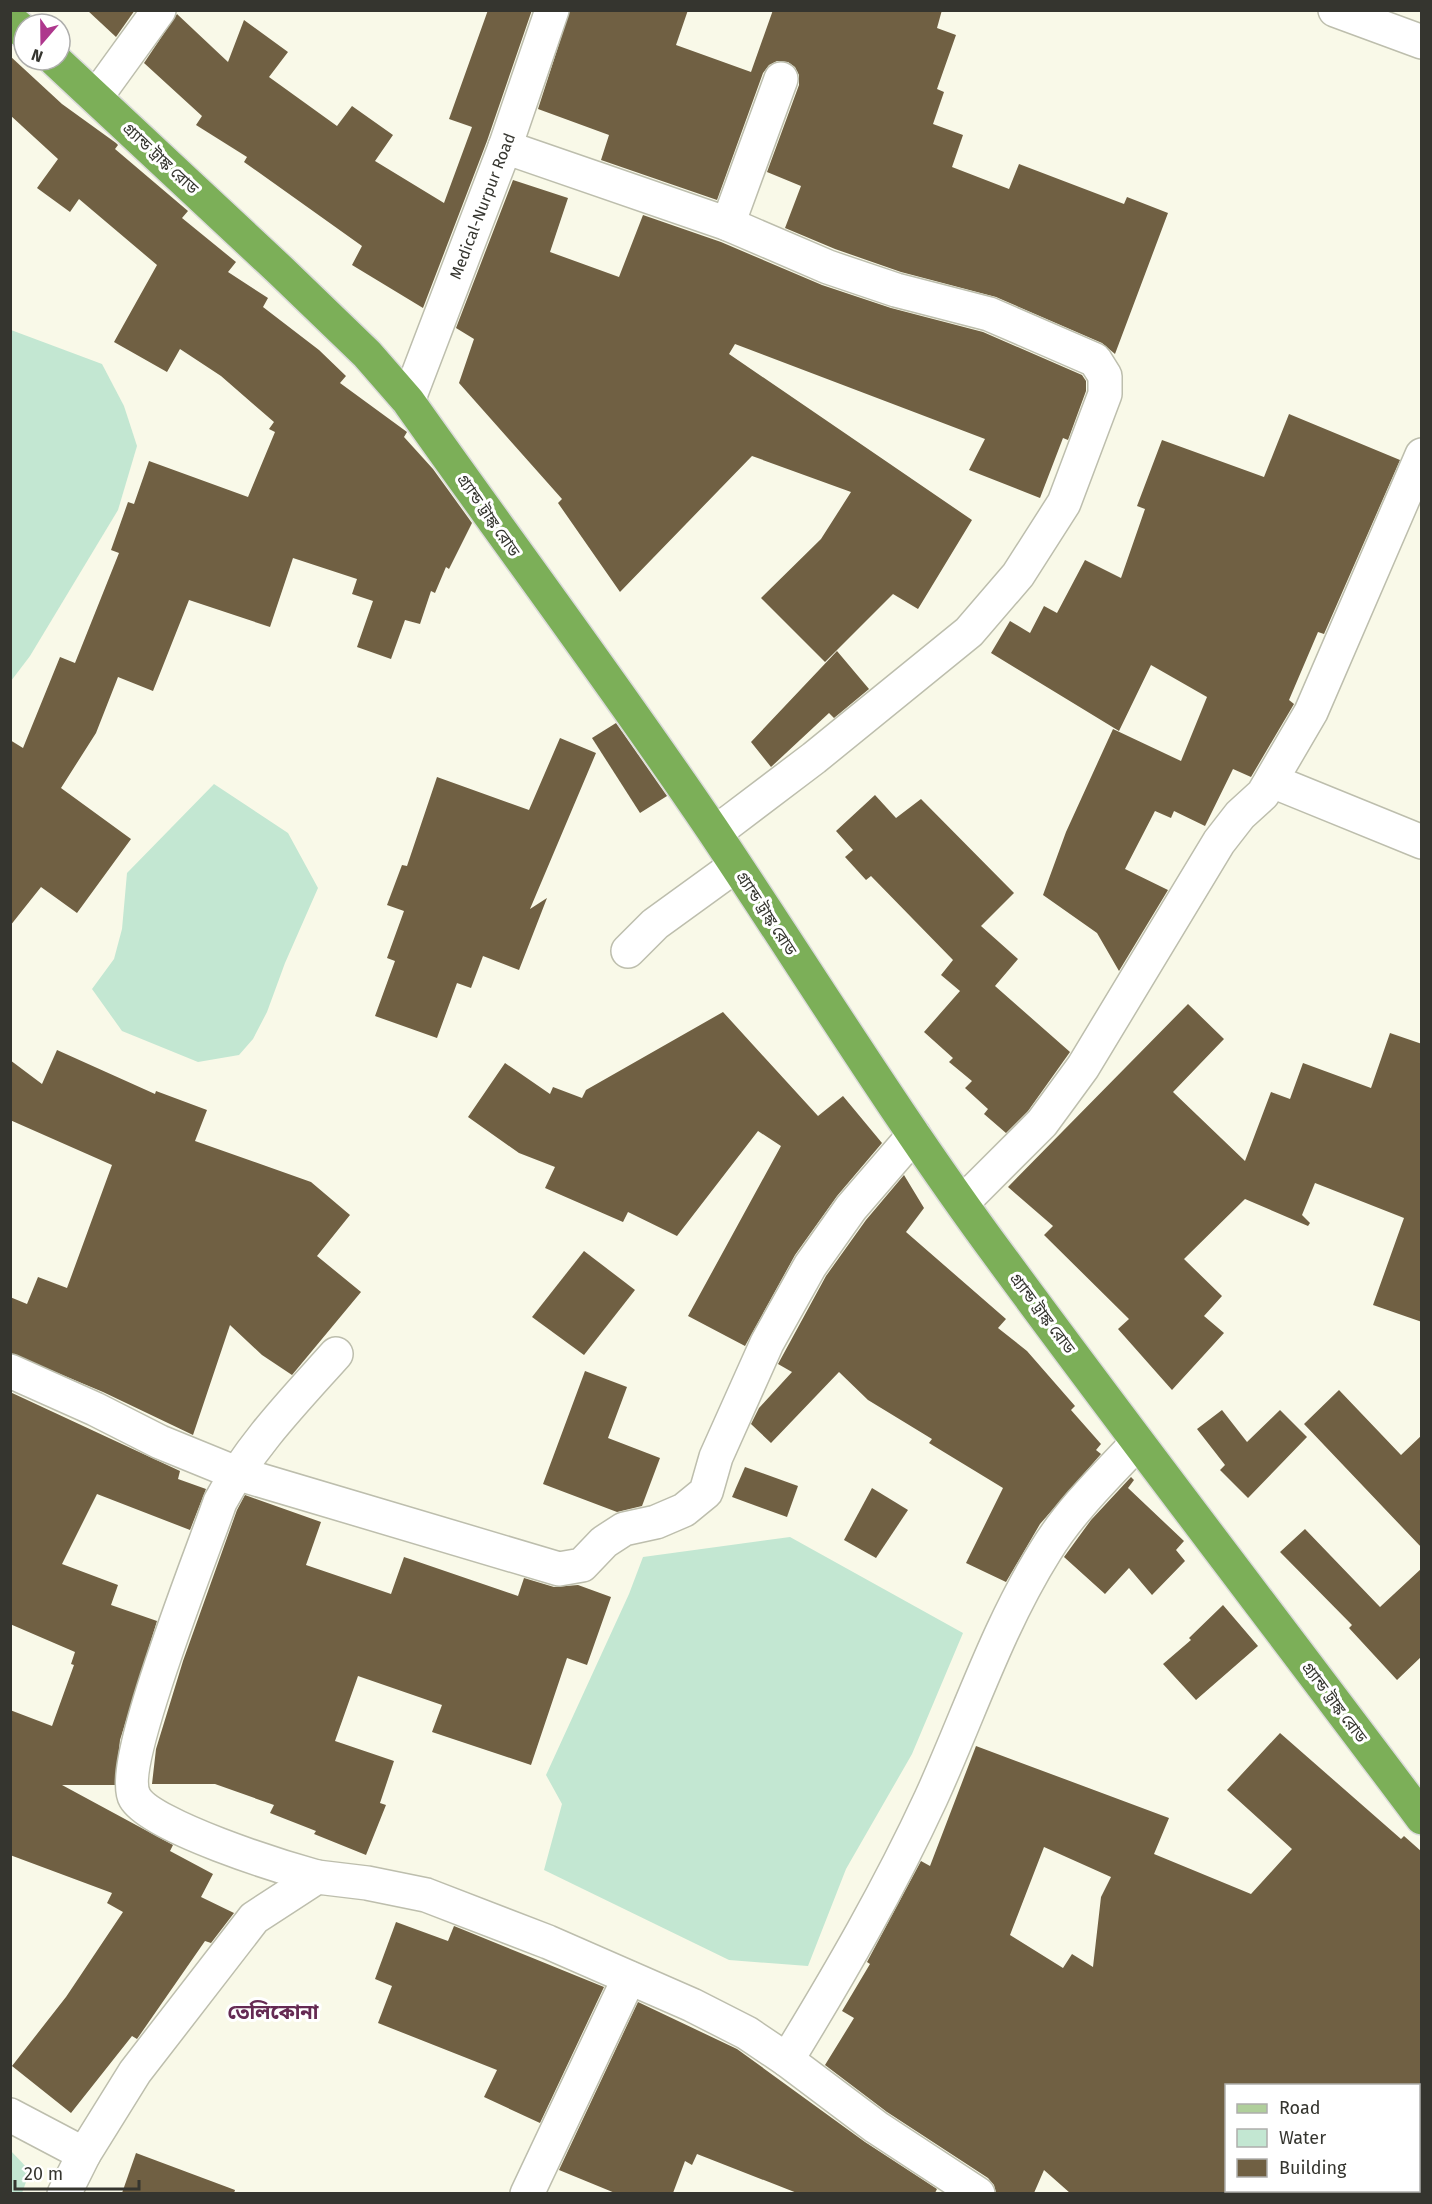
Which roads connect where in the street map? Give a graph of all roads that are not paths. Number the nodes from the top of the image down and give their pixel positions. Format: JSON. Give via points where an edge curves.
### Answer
{"nodes":[{"id":1,"x":159,"y":10,"type":"edge"},
{"id":2,"x":552,"y":10,"type":"edge"},
{"id":3,"x":1335,"y":10,"type":"edge"},
{"id":4,"x":1422,"y":42,"type":"edge"},
{"id":5,"x":68,"y":72,"type":"edge"},
{"id":6,"x":781,"y":79,"type":"dead end"},
{"id":7,"x":96,"y":97,"type":"junction"},
{"id":8,"x":505,"y":147,"type":"junction"},
{"id":9,"x":728,"y":224,"type":"junction"},
{"id":10,"x":408,"y":401,"type":"junction"},
{"id":11,"x":1422,"y":455,"type":"edge"},
{"id":12,"x":1272,"y":781,"type":"junction"},
{"id":13,"x":715,"y":833,"type":"junction"},
{"id":14,"x":1422,"y":842,"type":"edge"},
{"id":15,"x":735,"y":866,"type":"junction"},
{"id":16,"x":628,"y":951,"type":"dead end"},
{"id":17,"x":914,"y":1135,"type":"junction"},
{"id":18,"x":962,"y":1203,"type":"junction"},
{"id":19,"x":336,"y":1354,"type":"dead end"},
{"id":20,"x":10,"y":1371,"type":"edge"},
{"id":21,"x":1137,"y":1443,"type":"junction"},
{"id":22,"x":236,"y":1473,"type":"junction"},
{"id":23,"x":1422,"y":1818,"type":"edge"},
{"id":24,"x":317,"y":1877,"type":"junction"},
{"id":25,"x":628,"y":1978,"type":"junction"},
{"id":26,"x":787,"y":2060,"type":"junction"},
{"id":27,"x":10,"y":2115,"type":"edge"},
{"id":28,"x":84,"y":2154,"type":"junction"},
{"id":29,"x":64,"y":2193,"type":"edge"},
{"id":30,"x":527,"y":2193,"type":"edge"},
{"id":31,"x":978,"y":2193,"type":"edge"}],
"edges":[{"from":1,"to":7,"type":"street"},
{"from":2,"to":8,"type":"street","name":"Medical-Nurpur Road"},
{"from":3,"to":4,"type":"street"},
{"from":5,"to":7,"type":"highway","name":"গ্র্যান্ড ট্রাঙ্ক রোড"},
{"from":6,"to":9,"type":"street"},
{"from":7,"to":10,"type":"highway","name":"গ্র্যান্ড ট্রাঙ্ক রোড","via":[[367,354]]},
{"from":8,"to":9,"type":"street"},
{"from":8,"to":10,"type":"street","name":"Medical-Nurpur Road"},
{"from":9,"to":13,"type":"street","via":[[839,271],[989,314],[1095,360],[1105,376],[1105,394],[1064,503],[1018,575],[969,632]]},
{"from":10,"to":13,"type":"highway","name":"গ্র্যান্ড ট্রাঙ্ক রোড"},
{"from":11,"to":12,"type":"street","via":[[1311,712]]},
{"from":12,"to":14,"type":"street"},
{"from":12,"to":18,"type":"street","via":[[1219,842],[1083,1067],[1042,1123]]},
{"from":13,"to":15,"type":"highway","name":"গ্র্যান্ড ট্রাঙ্ক রোড"},
{"from":15,"to":16,"type":"street","via":[[655,924]]},
{"from":15,"to":17,"type":"highway","name":"গ্র্যান্ড ট্রাঙ্ক রোড"},
{"from":17,"to":18,"type":"highway","name":"গ্র্যান্ড ট্রাঙ্ক রোড"},
{"from":17,"to":22,"type":"street","via":[[851,1208],[810,1266],[767,1343],[716,1457],[706,1492],[684,1510],[624,1529],[604,1542],[582,1565],[559,1569]]},
{"from":18,"to":21,"type":"highway","name":"গ্র্যান্ড ট্রাঙ্ক রোড"},
{"from":19,"to":22,"type":"street"},
{"from":20,"to":22,"type":"street","via":[[160,1442]]},
{"from":21,"to":23,"type":"highway","name":"গ্র্যান্ড ট্রাঙ্ক রোড"},
{"from":21,"to":26,"type":"street","via":[[1046,1550],[985,1669],[897,1869]]},
{"from":22,"to":24,"type":"street","via":[[220,1502],[141,1726],[131,1775],[134,1797],[148,1812],[213,1843]]},
{"from":24,"to":25,"type":"street","via":[[426,1895]]},
{"from":24,"to":28,"type":"street","via":[[254,1918],[135,2072]]},
{"from":25,"to":26,"type":"street","via":[[747,2033]]},
{"from":25,"to":30,"type":"street"},
{"from":26,"to":31,"type":"street","via":[[876,2127]]},
{"from":27,"to":28,"type":"street"},
{"from":28,"to":29,"type":"street"}]}
